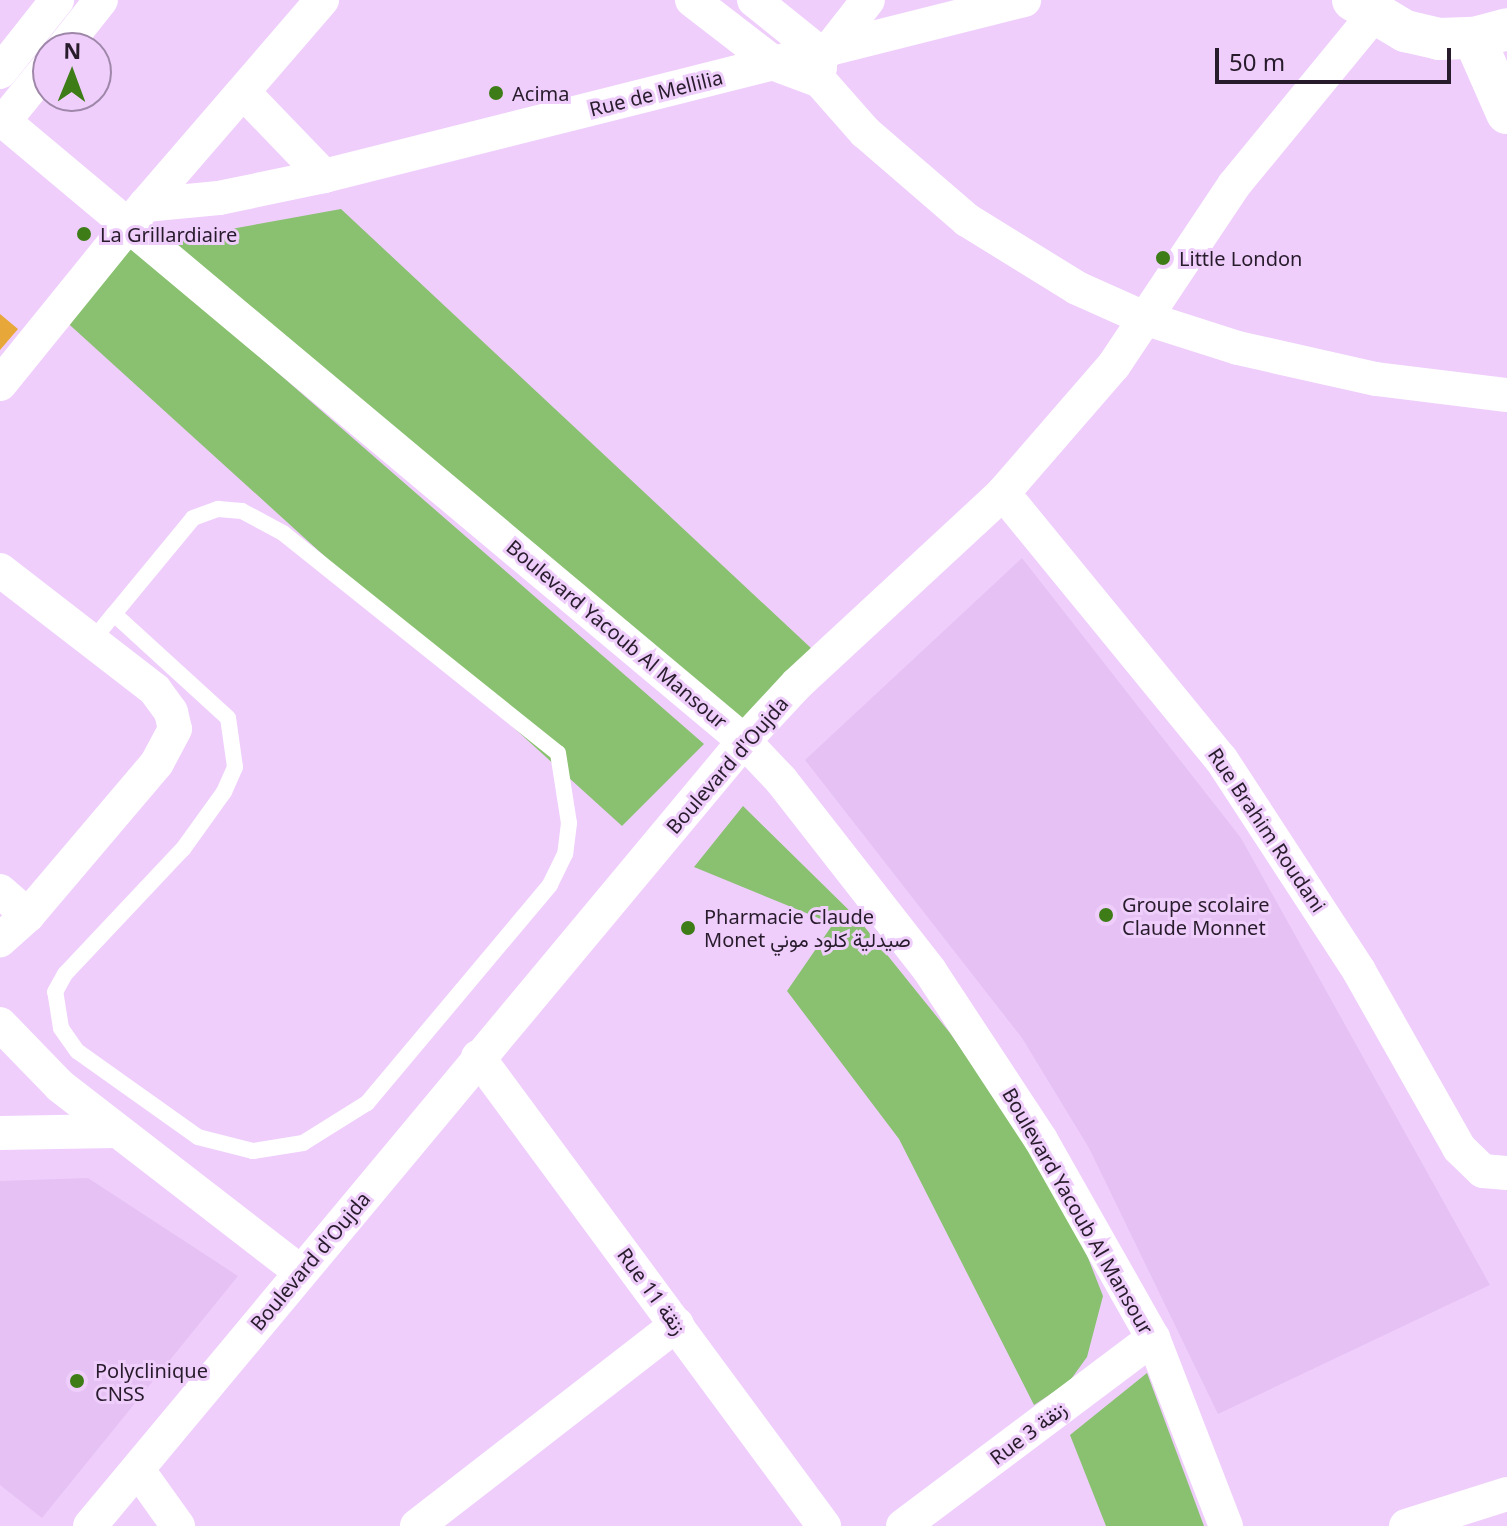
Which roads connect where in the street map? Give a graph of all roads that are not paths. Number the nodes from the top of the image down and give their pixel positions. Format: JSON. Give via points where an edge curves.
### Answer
{"nodes":[{"id":1,"x":57,"y":0,"type":"edge"},
{"id":2,"x":101,"y":0,"type":"edge"},
{"id":3,"x":322,"y":0,"type":"edge"},
{"id":4,"x":692,"y":0,"type":"edge"},
{"id":5,"x":754,"y":0,"type":"edge"},
{"id":6,"x":868,"y":0,"type":"edge"},
{"id":7,"x":1024,"y":0,"type":"edge"},
{"id":8,"x":1363,"y":8,"type":"edge"},
{"id":9,"x":76,"y":32,"type":"edge"},
{"id":10,"x":1490,"y":34,"type":"edge"},
{"id":11,"x":823,"y":61,"type":"junction"},
{"id":12,"x":775,"y":64,"type":"junction"},
{"id":13,"x":0,"y":72,"type":"edge"},
{"id":14,"x":32,"y":85,"type":"edge"},
{"id":15,"x":245,"y":94,"type":"junction"},
{"id":16,"x":1507,"y":113,"type":"edge"},
{"id":17,"x":2,"y":120,"type":"edge"},
{"id":18,"x":324,"y":176,"type":"junction"},
{"id":19,"x":137,"y":214,"type":"junction"},
{"id":20,"x":1144,"y":318,"type":"junction"},
{"id":21,"x":0,"y":384,"type":"edge"},
{"id":22,"x":1507,"y":395,"type":"edge"},
{"id":23,"x":1003,"y":493,"type":"junction"},
{"id":24,"x":0,"y":570,"type":"edge"},
{"id":25,"x":114,"y":614,"type":"junction"},
{"id":26,"x":92,"y":641,"type":"junction"},
{"id":27,"x":744,"y":741,"type":"junction"},
{"id":28,"x":0,"y":891,"type":"edge"},
{"id":29,"x":28,"y":915,"type":"junction"},
{"id":30,"x":0,"y":940,"type":"edge"},
{"id":31,"x":0,"y":1024,"type":"edge"},
{"id":32,"x":478,"y":1057,"type":"junction"},
{"id":33,"x":115,"y":1131,"type":"junction"},
{"id":34,"x":0,"y":1133,"type":"edge"},
{"id":35,"x":1507,"y":1173,"type":"edge"},
{"id":36,"x":301,"y":1272,"type":"junction"},
{"id":37,"x":677,"y":1324,"type":"junction"},
{"id":38,"x":1153,"y":1338,"type":"junction"},
{"id":39,"x":138,"y":1470,"type":"junction"},
{"id":40,"x":1507,"y":1494,"type":"edge"},
{"id":41,"x":90,"y":1526,"type":"edge"},
{"id":42,"x":178,"y":1526,"type":"edge"},
{"id":43,"x":417,"y":1526,"type":"edge"},
{"id":44,"x":824,"y":1526,"type":"edge"},
{"id":45,"x":903,"y":1526,"type":"edge"},
{"id":46,"x":1226,"y":1526,"type":"edge"},
{"id":47,"x":1406,"y":1526,"type":"edge"}],
"edges":[{"from":1,"to":13,"type":"street"},
{"from":2,"to":9,"type":"street"},
{"from":3,"to":15,"type":"street"},
{"from":4,"to":12,"type":"street"},
{"from":5,"to":11,"type":"street"},
{"from":6,"to":11,"type":"street"},
{"from":7,"to":11,"type":"street","name":"Rue de Mellilia"},
{"from":8,"to":10,"type":"street","via":[[1405,31]]},
{"from":8,"to":20,"type":"street","name":"Boulevard d'Oujda"},
{"from":10,"to":16,"type":"street"},
{"from":11,"to":12,"type":"street","name":"Rue de Mellilia"},
{"from":11,"to":20,"type":"street","via":[[865,132],[967,220],[1077,288]]},
{"from":12,"to":18,"type":"street","name":"Rue de Mellilia"},
{"from":14,"to":17,"type":"street"},
{"from":15,"to":18,"type":"street"},
{"from":15,"to":19,"type":"street"},
{"from":17,"to":19,"type":"street","name":"Boulevard Yacoub Al Mansour"},
{"from":18,"to":19,"type":"street","name":"Rue de Mellilia"},
{"from":19,"to":21,"type":"street"},
{"from":19,"to":27,"type":"street","name":"Boulevard Yacoub Al Mansour"},
{"from":20,"to":22,"type":"street","via":[[1238,348],[1376,379]]},
{"from":20,"to":23,"type":"street","name":"Boulevard d'Oujda","via":[[1114,365]]},
{"from":23,"to":27,"type":"street","name":"Boulevard d'Oujda","via":[[797,684]]},
{"from":23,"to":35,"type":"street","name":"Rue Brahim Roudani","via":[[1221,759],[1351,958],[1459,1148],[1483,1171]]},
{"from":24,"to":26,"type":"street"},
{"from":25,"to":25,"type":"lane","via":[[228,718],[235,767],[224,792],[183,849],[65,974],[55,992],[61,1028],[77,1051],[198,1137],[253,1151],[303,1143],[367,1103],[550,885],[565,854],[569,823],[558,753],[283,533],[242,511],[218,509],[193,518]]},
{"from":25,"to":26,"type":"lane"},
{"from":26,"to":29,"type":"street","via":[[155,690],[171,712],[175,729],[157,763]]},
{"from":27,"to":32,"type":"street","name":"Boulevard d'Oujda"},
{"from":27,"to":38,"type":"street","name":"Boulevard Yacoub Al Mansour","via":[[781,780],[930,971],[1041,1140]]},
{"from":28,"to":29,"type":"street"},
{"from":29,"to":30,"type":"street"},
{"from":31,"to":33,"type":"street","via":[[60,1086]]},
{"from":32,"to":36,"type":"street","name":"Boulevard d'Oujda"},
{"from":32,"to":37,"type":"street","name":"Rue 11 زنقة"},
{"from":33,"to":34,"type":"street"},
{"from":33,"to":36,"type":"street"},
{"from":36,"to":39,"type":"street","name":"Boulevard d'Oujda"},
{"from":37,"to":43,"type":"street"},
{"from":37,"to":44,"type":"street","name":"Rue 11 زنقة"},
{"from":38,"to":45,"type":"street","name":"Rue 3 زنقة"},
{"from":38,"to":46,"type":"street","name":"Boulevard Yacoub Al Mansour"},
{"from":39,"to":41,"type":"street","name":"Boulevard d'Oujda"},
{"from":39,"to":42,"type":"street"},
{"from":40,"to":47,"type":"street"}]}
